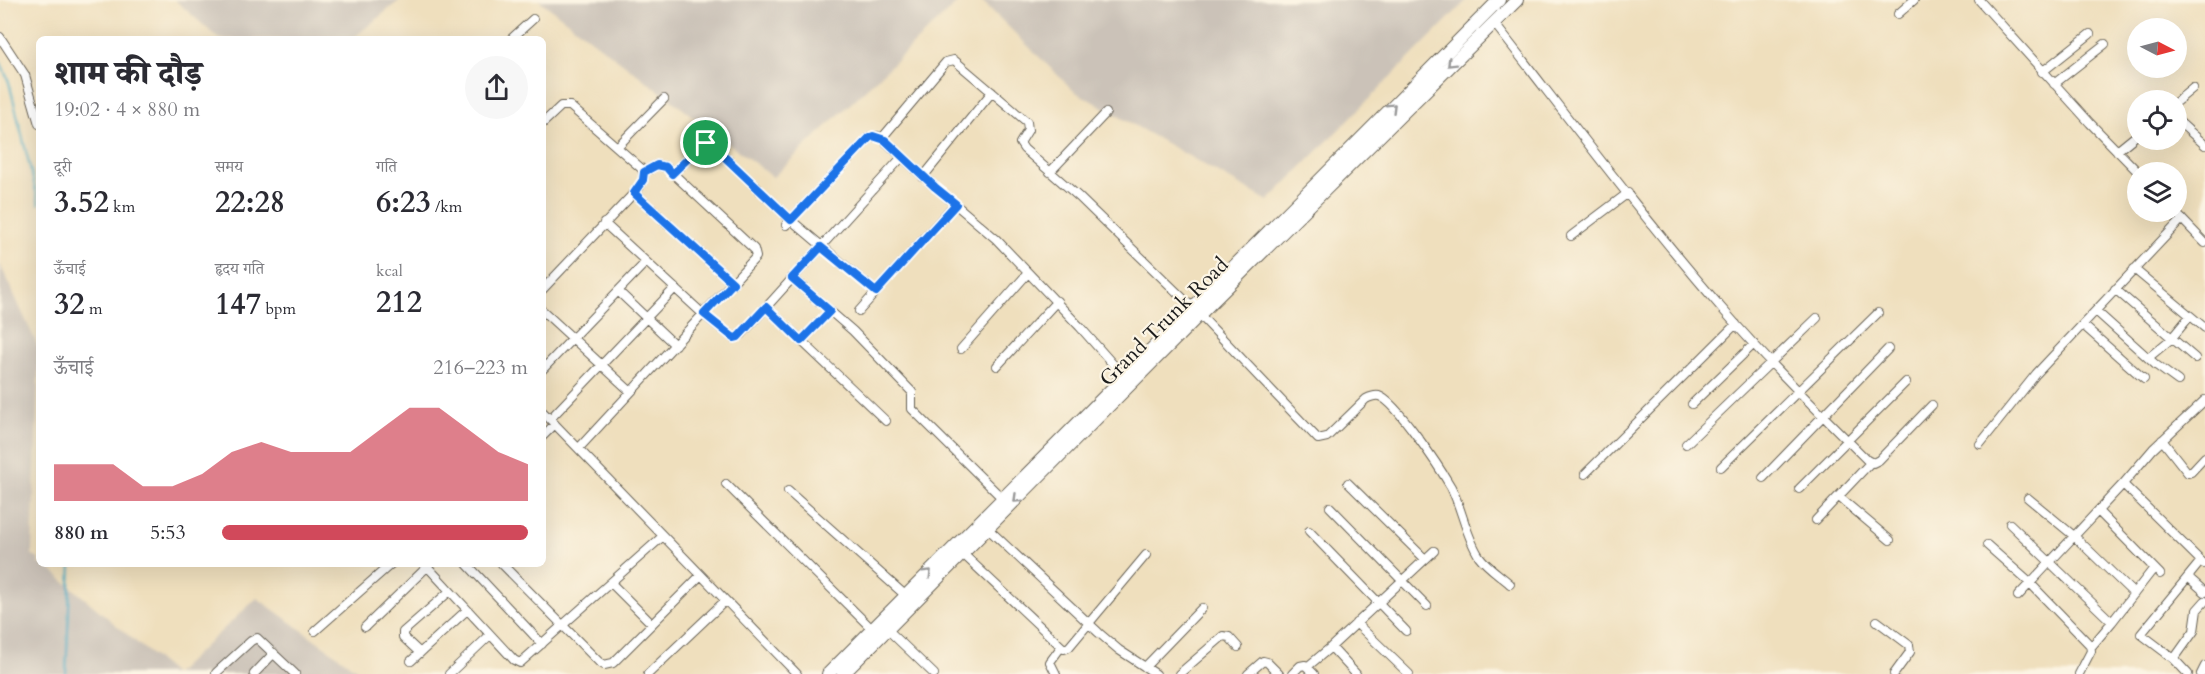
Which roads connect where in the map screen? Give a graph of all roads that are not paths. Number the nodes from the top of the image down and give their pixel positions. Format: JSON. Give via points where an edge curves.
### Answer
{"nodes":[{"id":1,"x":1499,"y":0,"type":"edge"},
{"id":2,"x":1517,"y":0,"type":"edge"},
{"id":3,"x":1914,"y":0,"type":"edge"},
{"id":4,"x":1979,"y":0,"type":"edge"},
{"id":5,"x":1898,"y":14,"type":"dead end"},
{"id":6,"x":533,"y":19,"type":"dead end"},
{"id":7,"x":1494,"y":23,"type":"junction"},
{"id":8,"x":2090,"y":34,"type":"dead end"},
{"id":9,"x":514,"y":36,"type":"edge"},
{"id":10,"x":0,"y":37,"type":"edge"},
{"id":11,"x":2105,"y":44,"type":"dead end"},
{"id":12,"x":2042,"y":72,"type":"junction"},
{"id":13,"x":2054,"y":84,"type":"junction"},
{"id":14,"x":2193,"y":88,"type":"dead end"},
{"id":15,"x":992,"y":92,"type":"junction"},
{"id":16,"x":2187,"y":93,"type":"edge"},
{"id":17,"x":664,"y":99,"type":"dead end"},
{"id":18,"x":1106,"y":113,"type":"dead end"},
{"id":19,"x":36,"y":114,"type":"edge"},
{"id":20,"x":546,"y":120,"type":"edge"},
{"id":21,"x":2187,"y":129,"type":"edge"},
{"id":22,"x":882,"y":138,"type":"junction"},
{"id":23,"x":2127,"y":143,"type":"edge"},
{"id":24,"x":2205,"y":145,"type":"edge"},
{"id":25,"x":617,"y":147,"type":"junction"},
{"id":26,"x":2117,"y":151,"type":"junction"},
{"id":27,"x":902,"y":157,"type":"junction"},
{"id":28,"x":2128,"y":162,"type":"edge"},
{"id":29,"x":644,"y":172,"type":"junction"},
{"id":30,"x":1050,"y":172,"type":"junction"},
{"id":31,"x":672,"y":174,"type":"junction"},
{"id":32,"x":923,"y":177,"type":"junction"},
{"id":33,"x":634,"y":193,"type":"junction"},
{"id":34,"x":1628,"y":193,"type":"junction"},
{"id":35,"x":956,"y":204,"type":"junction"},
{"id":36,"x":2179,"y":222,"type":"edge"},
{"id":37,"x":2185,"y":222,"type":"edge"},
{"id":38,"x":604,"y":223,"type":"junction"},
{"id":39,"x":789,"y":223,"type":"junction"},
{"id":40,"x":1571,"y":236,"type":"dead end"},
{"id":41,"x":2205,"y":243,"type":"edge"},
{"id":42,"x":821,"y":247,"type":"junction"},
{"id":43,"x":646,"y":262,"type":"junction"},
{"id":44,"x":2134,"y":269,"type":"junction"},
{"id":45,"x":1028,"y":273,"type":"junction"},
{"id":46,"x":792,"y":278,"type":"junction"},
{"id":47,"x":733,"y":283,"type":"junction"},
{"id":48,"x":546,"y":286,"type":"edge"},
{"id":49,"x":675,"y":288,"type":"junction"},
{"id":50,"x":2115,"y":289,"type":"junction"},
{"id":51,"x":618,"y":291,"type":"junction"},
{"id":52,"x":876,"y":292,"type":"junction"},
{"id":53,"x":1208,"y":299,"type":"junction"},
{"id":54,"x":1056,"y":302,"type":"junction"},
{"id":55,"x":766,"y":307,"type":"junction"},
{"id":56,"x":830,"y":311,"type":"junction"},
{"id":57,"x":859,"y":311,"type":"dead end"},
{"id":58,"x":1196,"y":311,"type":"junction"},
{"id":59,"x":2096,"y":311,"type":"junction"},
{"id":60,"x":1878,"y":313,"type":"dead end"},
{"id":61,"x":546,"y":314,"type":"edge"},
{"id":62,"x":704,"y":314,"type":"junction"},
{"id":63,"x":2190,"y":316,"type":"junction"},
{"id":64,"x":646,"y":318,"type":"junction"},
{"id":65,"x":1817,"y":318,"type":"dead end"},
{"id":66,"x":1736,"y":324,"type":"junction"},
{"id":67,"x":2083,"y":325,"type":"junction"},
{"id":68,"x":2205,"y":328,"type":"edge"},
{"id":69,"x":574,"y":338,"type":"junction"},
{"id":70,"x":2171,"y":339,"type":"junction"},
{"id":71,"x":801,"y":341,"type":"junction"},
{"id":72,"x":1754,"y":344,"type":"junction"},
{"id":73,"x":675,"y":345,"type":"junction"},
{"id":74,"x":961,"y":349,"type":"dead end"},
{"id":75,"x":1888,"y":349,"type":"dead end"},
{"id":76,"x":2148,"y":358,"type":"junction"},
{"id":77,"x":2195,"y":358,"type":"dead end"},
{"id":78,"x":602,"y":364,"type":"junction"},
{"id":79,"x":1771,"y":364,"type":"junction"},
{"id":80,"x":546,"y":366,"type":"edge"},
{"id":81,"x":998,"y":366,"type":"dead end"},
{"id":82,"x":2144,"y":378,"type":"dead end"},
{"id":83,"x":1127,"y":381,"type":"junction"},
{"id":84,"x":2178,"y":381,"type":"dead end"},
{"id":85,"x":1906,"y":382,"type":"dead end"},
{"id":86,"x":631,"y":392,"type":"junction"},
{"id":87,"x":1799,"y":392,"type":"junction"},
{"id":88,"x":2205,"y":400,"type":"edge"},
{"id":89,"x":1692,"y":404,"type":"dead end"},
{"id":90,"x":1932,"y":405,"type":"dead end"},
{"id":91,"x":546,"y":415,"type":"edge"},
{"id":92,"x":1824,"y":417,"type":"junction"},
{"id":93,"x":886,"y":421,"type":"dead end"},
{"id":94,"x":553,"y":422,"type":"junction"},
{"id":95,"x":546,"y":432,"type":"edge"},
{"id":96,"x":1846,"y":439,"type":"junction"},
{"id":97,"x":2162,"y":440,"type":"junction"},
{"id":98,"x":1686,"y":444,"type":"dead end"},
{"id":99,"x":1980,"y":444,"type":"dead end"},
{"id":100,"x":579,"y":448,"type":"junction"},
{"id":101,"x":2205,"y":457,"type":"edge"},
{"id":102,"x":1870,"y":462,"type":"junction"},
{"id":103,"x":1721,"y":467,"type":"dead end"},
{"id":104,"x":1585,"y":474,"type":"dead end"},
{"id":105,"x":1763,"y":478,"type":"dead end"},
{"id":106,"x":1348,"y":483,"type":"dead end"},
{"id":107,"x":726,"y":484,"type":"dead end"},
{"id":108,"x":2123,"y":484,"type":"junction"},
{"id":109,"x":1799,"y":489,"type":"dead end"},
{"id":110,"x":788,"y":491,"type":"dead end"},
{"id":111,"x":1839,"y":497,"type":"junction"},
{"id":112,"x":1002,"y":498,"type":"junction"},
{"id":113,"x":2028,"y":498,"type":"dead end"},
{"id":114,"x":1330,"y":507,"type":"dead end"},
{"id":115,"x":2098,"y":511,"type":"junction"},
{"id":116,"x":1816,"y":520,"type":"dead end"},
{"id":117,"x":983,"y":524,"type":"junction"},
{"id":118,"x":2010,"y":524,"type":"dead end"},
{"id":119,"x":1309,"y":531,"type":"dead end"},
{"id":120,"x":663,"y":536,"type":"junction"},
{"id":121,"x":2074,"y":536,"type":"junction"},
{"id":122,"x":1890,"y":540,"type":"dead end"},
{"id":123,"x":1987,"y":545,"type":"dead end"},
{"id":124,"x":1434,"y":551,"type":"dead end"},
{"id":125,"x":962,"y":553,"type":"junction"},
{"id":126,"x":1146,"y":555,"type":"dead end"},
{"id":127,"x":1425,"y":559,"type":"junction"},
{"id":128,"x":2051,"y":561,"type":"junction"},
{"id":129,"x":2203,"y":563,"type":"edge"},
{"id":130,"x":388,"y":567,"type":"edge"},
{"id":131,"x":424,"y":567,"type":"edge"},
{"id":132,"x":428,"y":567,"type":"edge"},
{"id":133,"x":470,"y":567,"type":"edge"},
{"id":134,"x":505,"y":567,"type":"edge"},
{"id":135,"x":701,"y":575,"type":"junction"},
{"id":136,"x":2188,"y":577,"type":"junction"},
{"id":137,"x":1402,"y":580,"type":"junction"},
{"id":138,"x":610,"y":583,"type":"junction"},
{"id":139,"x":1510,"y":584,"type":"dead end"},
{"id":140,"x":2030,"y":584,"type":"junction"},
{"id":141,"x":450,"y":591,"type":"junction"},
{"id":142,"x":2205,"y":592,"type":"edge"},
{"id":143,"x":2134,"y":594,"type":"junction"},
{"id":144,"x":906,"y":595,"type":"junction"},
{"id":145,"x":2018,"y":596,"type":"dead end"},
{"id":146,"x":725,"y":601,"type":"junction"},
{"id":147,"x":2205,"y":601,"type":"edge"},
{"id":148,"x":1378,"y":602,"type":"junction"},
{"id":149,"x":1427,"y":606,"type":"dead end"},
{"id":150,"x":1202,"y":608,"type":"dead end"},
{"id":151,"x":467,"y":610,"type":"junction"},
{"id":152,"x":1877,"y":621,"type":"dead end"},
{"id":153,"x":2112,"y":622,"type":"junction"},
{"id":154,"x":1356,"y":623,"type":"junction"},
{"id":155,"x":561,"y":624,"type":"junction"},
{"id":156,"x":652,"y":624,"type":"junction"},
{"id":157,"x":1089,"y":624,"type":"junction"},
{"id":158,"x":365,"y":627,"type":"dead end"},
{"id":159,"x":872,"y":629,"type":"junction"},
{"id":160,"x":887,"y":629,"type":"junction"},
{"id":161,"x":315,"y":631,"type":"dead end"},
{"id":162,"x":1406,"y":631,"type":"dead end"},
{"id":163,"x":490,"y":635,"type":"junction"},
{"id":164,"x":542,"y":644,"type":"junction"},
{"id":165,"x":1061,"y":647,"type":"junction"},
{"id":166,"x":1238,"y":647,"type":"dead end"},
{"id":167,"x":1331,"y":647,"type":"junction"},
{"id":168,"x":2091,"y":647,"type":"junction"},
{"id":169,"x":274,"y":653,"type":"junction"},
{"id":170,"x":420,"y":653,"type":"junction"},
{"id":171,"x":2174,"y":659,"type":"junction"},
{"id":172,"x":411,"y":661,"type":"dead end"},
{"id":173,"x":2205,"y":666,"type":"edge"},
{"id":174,"x":1145,"y":667,"type":"junction"},
{"id":175,"x":1310,"y":670,"type":"edge"},
{"id":176,"x":216,"y":673,"type":"edge"},
{"id":177,"x":254,"y":674,"type":"edge"},
{"id":178,"x":295,"y":674,"type":"edge"},
{"id":179,"x":448,"y":674,"type":"edge"},
{"id":180,"x":648,"y":674,"type":"edge"},
{"id":181,"x":797,"y":674,"type":"edge"},
{"id":182,"x":828,"y":674,"type":"edge"},
{"id":183,"x":843,"y":674,"type":"edge"},
{"id":184,"x":934,"y":674,"type":"edge"},
{"id":185,"x":1056,"y":674,"type":"edge"},
{"id":186,"x":1156,"y":674,"type":"edge"},
{"id":187,"x":1179,"y":674,"type":"edge"},
{"id":188,"x":1248,"y":674,"type":"edge"},
{"id":189,"x":1279,"y":674,"type":"edge"},
{"id":190,"x":1292,"y":674,"type":"edge"},
{"id":191,"x":1356,"y":674,"type":"edge"},
{"id":192,"x":1409,"y":674,"type":"edge"},
{"id":193,"x":1894,"y":674,"type":"edge"},
{"id":194,"x":2079,"y":674,"type":"edge"},
{"id":195,"x":2188,"y":674,"type":"edge"},
{"id":196,"x":2201,"y":674,"type":"edge"}],
"edges":[{"from":53,"to":1,"type":"highway","name":"Grand Trunk Road","one_way":true},
{"from":2,"to":7,"type":"highway","name":"Grand Trunk Road"},
{"from":3,"to":5,"type":"street"},
{"from":4,"to":12,"type":"street"},
{"from":6,"to":9,"type":"street"},
{"from":7,"to":34,"type":"street"},
{"from":7,"to":53,"type":"highway","name":"Grand Trunk Road","one_way":true},
{"from":8,"to":12,"type":"street"},
{"from":10,"to":19,"type":"street","via":[[25,75]]},
{"from":11,"to":13,"type":"street"},
{"from":12,"to":13,"type":"street"},
{"from":13,"to":26,"type":"street"},
{"from":14,"to":16,"type":"street"},
{"from":15,"to":22,"type":"street","via":[[950,60]]},
{"from":15,"to":30,"type":"street","via":[[1029,124],[1021,146]]},
{"from":15,"to":32,"type":"street"},
{"from":17,"to":25,"type":"street"},
{"from":18,"to":30,"type":"street"},
{"from":20,"to":25,"type":"street","via":[[561,105],[570,106]]},
{"from":21,"to":24,"type":"street"},
{"from":22,"to":27,"type":"street"},
{"from":22,"to":39,"type":"street","via":[[869,138]]},
{"from":23,"to":26,"type":"street"},
{"from":25,"to":29,"type":"street"},
{"from":26,"to":28,"type":"street"},
{"from":27,"to":32,"type":"street"},
{"from":27,"to":42,"type":"street"},
{"from":29,"to":31,"type":"street","via":[[657,165]]},
{"from":29,"to":33,"type":"street"},
{"from":30,"to":58,"type":"street"},
{"from":31,"to":39,"type":"street","via":[[703,144],[710,143]]},
{"from":31,"to":47,"type":"street","via":[[756,253]]},
{"from":32,"to":35,"type":"street"},
{"from":33,"to":38,"type":"street"},
{"from":33,"to":47,"type":"street"},
{"from":34,"to":40,"type":"street"},
{"from":34,"to":66,"type":"street"},
{"from":35,"to":45,"type":"street"},
{"from":35,"to":52,"type":"street"},
{"from":36,"to":44,"type":"street"},
{"from":37,"to":41,"type":"street"},
{"from":38,"to":43,"type":"street"},
{"from":38,"to":48,"type":"street"},
{"from":39,"to":42,"type":"street"},
{"from":42,"to":46,"type":"street"},
{"from":42,"to":52,"type":"street"},
{"from":43,"to":49,"type":"street"},
{"from":43,"to":51,"type":"street"},
{"from":44,"to":50,"type":"street"},
{"from":44,"to":63,"type":"street"},
{"from":45,"to":54,"type":"street"},
{"from":45,"to":74,"type":"street"},
{"from":46,"to":55,"type":"street"},
{"from":46,"to":56,"type":"street"},
{"from":47,"to":62,"type":"street"},
{"from":49,"to":62,"type":"street"},
{"from":49,"to":64,"type":"street"},
{"from":50,"to":59,"type":"street"},
{"from":50,"to":70,"type":"street"},
{"from":51,"to":64,"type":"street"},
{"from":51,"to":69,"type":"street"},
{"from":52,"to":57,"type":"street"},
{"from":53,"to":58,"type":"highway","name":"Grand Trunk Road"},
{"from":54,"to":81,"type":"street"},
{"from":54,"to":83,"type":"street"},
{"from":55,"to":62,"type":"street","via":[[734,338]]},
{"from":55,"to":71,"type":"street"},
{"from":56,"to":71,"type":"street"},
{"from":56,"to":112,"type":"street","via":[[912,392],[912,410]]},
{"from":58,"to":83,"type":"highway","name":"Grand Trunk Road"},
{"from":58,"to":139,"type":"street","via":[[1318,439],[1327,437],[1366,399],[1378,396],[1389,402],[1451,487],[1479,555]]},
{"from":59,"to":67,"type":"street"},
{"from":59,"to":76,"type":"street"},
{"from":60,"to":87,"type":"street"},
{"from":61,"to":69,"type":"street"},
{"from":62,"to":73,"type":"street"},
{"from":63,"to":68,"type":"street"},
{"from":63,"to":70,"type":"street"},
{"from":64,"to":73,"type":"street"},
{"from":64,"to":78,"type":"street"},
{"from":65,"to":79,"type":"street"},
{"from":66,"to":72,"type":"street"},
{"from":66,"to":104,"type":"street"},
{"from":67,"to":82,"type":"street"},
{"from":67,"to":99,"type":"street","via":[[2024,388]]},
{"from":69,"to":78,"type":"street"},
{"from":69,"to":80,"type":"street"},
{"from":70,"to":76,"type":"street"},
{"from":70,"to":77,"type":"street"},
{"from":71,"to":93,"type":"street"},
{"from":72,"to":79,"type":"street"},
{"from":72,"to":89,"type":"street"},
{"from":73,"to":86,"type":"street"},
{"from":75,"to":92,"type":"street"},
{"from":76,"to":84,"type":"street"},
{"from":78,"to":86,"type":"street"},
{"from":78,"to":94,"type":"street"},
{"from":79,"to":87,"type":"street"},
{"from":79,"to":98,"type":"street"},
{"from":83,"to":112,"type":"highway","name":"Grand Trunk Road"},
{"from":83,"to":117,"type":"highway","name":"Grand Trunk Road","one_way":true},
{"from":85,"to":96,"type":"street"},
{"from":86,"to":100,"type":"street"},
{"from":87,"to":92,"type":"street"},
{"from":87,"to":103,"type":"street"},
{"from":88,"to":97,"type":"street"},
{"from":90,"to":102,"type":"street","via":[[1879,460]]},
{"from":91,"to":94,"type":"street"},
{"from":92,"to":96,"type":"street"},
{"from":92,"to":105,"type":"street"},
{"from":94,"to":95,"type":"street"},
{"from":94,"to":100,"type":"street"},
{"from":96,"to":102,"type":"street"},
{"from":96,"to":109,"type":"street"},
{"from":97,"to":101,"type":"street","via":[[2188,473]]},
{"from":97,"to":108,"type":"street"},
{"from":100,"to":120,"type":"street"},
{"from":102,"to":111,"type":"street"},
{"from":106,"to":127,"type":"street"},
{"from":107,"to":159,"type":"street"},
{"from":108,"to":115,"type":"street"},
{"from":108,"to":129,"type":"street"},
{"from":110,"to":144,"type":"street"},
{"from":111,"to":116,"type":"street"},
{"from":111,"to":122,"type":"street"},
{"from":112,"to":117,"type":"highway","name":"Grand Trunk Road"},
{"from":113,"to":121,"type":"street"},
{"from":114,"to":137,"type":"street"},
{"from":115,"to":121,"type":"street"},
{"from":115,"to":143,"type":"street","via":[[2157,571]]},
{"from":117,"to":125,"type":"highway","name":"Grand Trunk Road"},
{"from":144,"to":117,"type":"highway","name":"Grand Trunk Road","one_way":true},
{"from":117,"to":157,"type":"street"},
{"from":118,"to":128,"type":"street"},
{"from":119,"to":148,"type":"street"},
{"from":120,"to":135,"type":"street"},
{"from":120,"to":138,"type":"street"},
{"from":121,"to":128,"type":"street"},
{"from":121,"to":143,"type":"street"},
{"from":123,"to":140,"type":"street"},
{"from":124,"to":127,"type":"street"},
{"from":125,"to":160,"type":"highway","name":"Grand Trunk Road"},
{"from":125,"to":165,"type":"street"},
{"from":126,"to":157,"type":"street"},
{"from":127,"to":137,"type":"street"},
{"from":128,"to":140,"type":"street"},
{"from":128,"to":153,"type":"street"},
{"from":129,"to":136,"type":"street"},
{"from":130,"to":161,"type":"street"},
{"from":131,"to":158,"type":"street"},
{"from":132,"to":141,"type":"street"},
{"from":133,"to":164,"type":"street"},
{"from":134,"to":155,"type":"street"},
{"from":135,"to":146,"type":"street"},
{"from":135,"to":156,"type":"street"},
{"from":136,"to":142,"type":"street"},
{"from":136,"to":171,"type":"street","via":[[2141,634]]},
{"from":137,"to":148,"type":"street"},
{"from":137,"to":149,"type":"street"},
{"from":138,"to":155,"type":"street"},
{"from":138,"to":156,"type":"street"},
{"from":140,"to":145,"type":"street"},
{"from":140,"to":168,"type":"street"},
{"from":141,"to":151,"type":"street"},
{"from":141,"to":170,"type":"street","via":[[403,632],[403,637]]},
{"from":143,"to":153,"type":"street"},
{"from":144,"to":159,"type":"highway","name":"Grand Trunk Road"},
{"from":146,"to":180,"type":"street"},
{"from":146,"to":181,"type":"street"},
{"from":147,"to":171,"type":"street","via":[[2197,610],[2194,631]]},
{"from":148,"to":154,"type":"street"},
{"from":148,"to":162,"type":"street"},
{"from":150,"to":174,"type":"street"},
{"from":151,"to":163,"type":"street"},
{"from":151,"to":170,"type":"street"},
{"from":152,"to":193,"type":"street","via":[[1909,645],[1910,652]]},
{"from":153,"to":168,"type":"street"},
{"from":154,"to":167,"type":"street"},
{"from":154,"to":192,"type":"street"},
{"from":155,"to":156,"type":"street","via":[[599,662],[609,665]]},
{"from":155,"to":164,"type":"street"},
{"from":157,"to":165,"type":"street","via":[[1069,647]]},
{"from":157,"to":174,"type":"street"},
{"from":159,"to":182,"type":"highway","name":"Grand Trunk Road"},
{"from":160,"to":183,"type":"highway","name":"Grand Trunk Road"},
{"from":160,"to":184,"type":"street"},
{"from":163,"to":164,"type":"street","via":[[520,663]]},
{"from":163,"to":179,"type":"street"},
{"from":165,"to":185,"type":"street","via":[[1050,662]]},
{"from":166,"to":187,"type":"street","via":[[1223,636]]},
{"from":167,"to":175,"type":"street"},
{"from":167,"to":191,"type":"street"},
{"from":168,"to":194,"type":"street"},
{"from":169,"to":176,"type":"street","via":[[259,639],[253,639]]},
{"from":169,"to":177,"type":"street"},
{"from":169,"to":178,"type":"street"},
{"from":170,"to":172,"type":"street"},
{"from":171,"to":195,"type":"street"},
{"from":173,"to":196,"type":"street"},
{"from":174,"to":186,"type":"street"},
{"from":175,"to":190,"type":"street","via":[[1302,665]]},
{"from":188,"to":189,"type":"street","via":[[1263,661]]}]}
